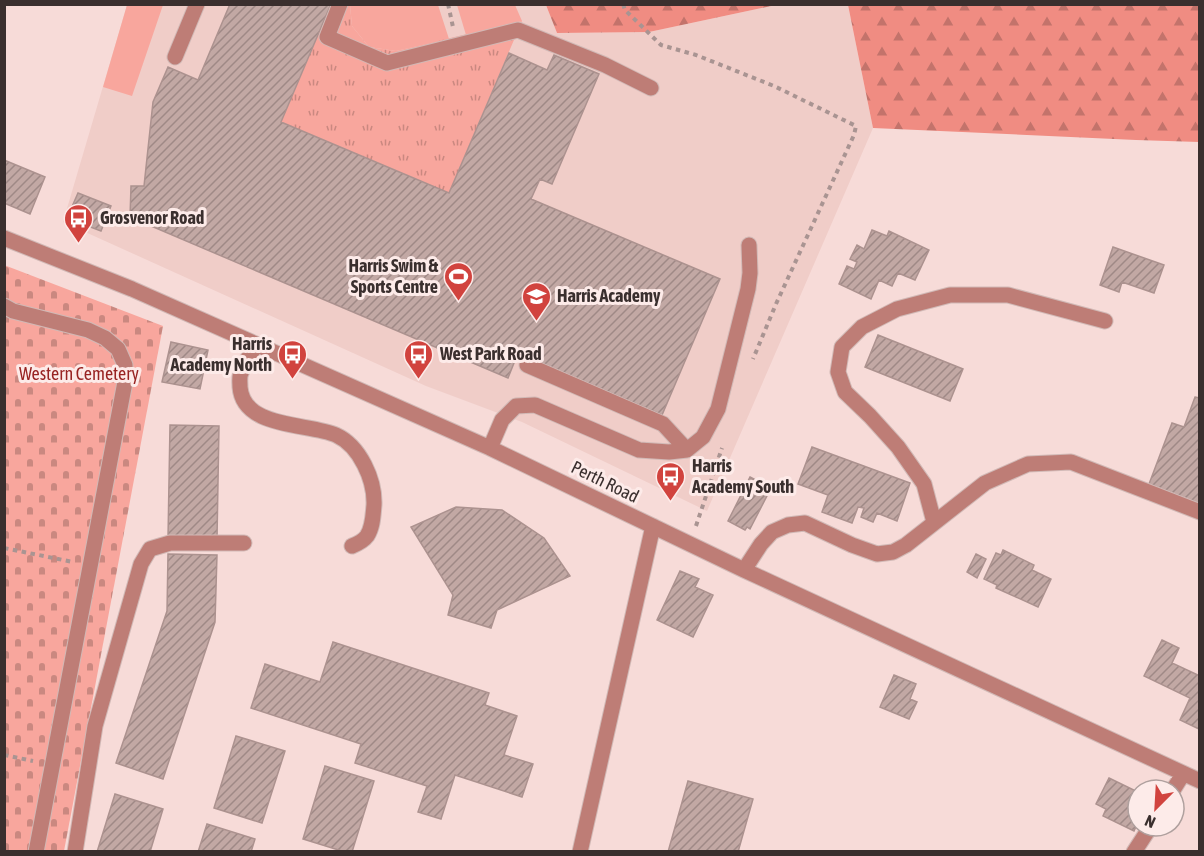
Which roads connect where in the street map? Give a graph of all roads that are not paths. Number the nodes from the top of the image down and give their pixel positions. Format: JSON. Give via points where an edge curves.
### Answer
{"nodes":[{"id":1,"x":197,"y":4,"type":"edge"},
{"id":2,"x":340,"y":4,"type":"edge"},
{"id":3,"x":175,"y":57,"type":"dead end"},
{"id":4,"x":651,"y":88,"type":"dead end"},
{"id":5,"x":4,"y":238,"type":"edge"},
{"id":6,"x":749,"y":245,"type":"dead end"},
{"id":7,"x":4,"y":306,"type":"edge"},
{"id":8,"x":1106,"y":321,"type":"dead end"},
{"id":9,"x":256,"y":345,"type":"junction"},
{"id":10,"x":529,"y":358,"type":"dead end"},
{"id":11,"x":490,"y":447,"type":"junction"},
{"id":12,"x":687,"y":450,"type":"junction"},
{"id":13,"x":1200,"y":512,"type":"edge"},
{"id":14,"x":934,"y":522,"type":"junction"},
{"id":15,"x":652,"y":526,"type":"junction"},
{"id":16,"x":244,"y":543,"type":"dead end"},
{"id":17,"x":352,"y":546,"type":"dead end"},
{"id":18,"x":740,"y":568,"type":"junction"},
{"id":19,"x":1183,"y":774,"type":"junction"},
{"id":20,"x":1180,"y":778,"type":"edge"},
{"id":21,"x":1200,"y":781,"type":"edge"},
{"id":22,"x":1143,"y":838,"type":"edge"},
{"id":23,"x":36,"y":852,"type":"edge"},
{"id":24,"x":75,"y":852,"type":"edge"},
{"id":25,"x":580,"y":852,"type":"edge"},
{"id":26,"x":1134,"y":852,"type":"edge"}],
"edges":[{"from":1,"to":3,"type":"street"},
{"from":2,"to":4,"type":"street","via":[[327,37],[387,63],[518,30]]},
{"from":5,"to":9,"type":"street","name":"Perth Road","via":[[132,289]]},
{"from":6,"to":12,"type":"street","via":[[748,289],[718,409],[703,437]]},
{"from":7,"to":23,"type":"street","via":[[105,338],[118,349],[125,365],[125,382]]},
{"from":8,"to":14,"type":"street","via":[[1008,296],[950,295],[897,309],[862,327],[842,346],[838,372],[845,392],[898,447],[924,484]]},
{"from":9,"to":11,"type":"street","name":"Perth Road"},
{"from":9,"to":17,"type":"street","via":[[240,375],[241,393],[248,406],[272,421],[337,435],[365,464],[375,494],[373,520],[367,537]]},
{"from":10,"to":12,"type":"street","via":[[528,365],[663,424]]},
{"from":11,"to":12,"type":"street","via":[[502,420],[516,405],[535,405],[639,450]]},
{"from":11,"to":15,"type":"street","name":"Perth Road"},
{"from":13,"to":14,"type":"street","via":[[1071,462],[1039,463],[985,483]]},
{"from":14,"to":18,"type":"street","via":[[906,545],[877,554],[805,523],[788,525],[772,532]]},
{"from":15,"to":18,"type":"street","name":"Perth Road"},
{"from":15,"to":25,"type":"street"},
{"from":16,"to":24,"type":"street","via":[[170,543],[150,549],[141,564],[94,726]]},
{"from":18,"to":19,"type":"street","name":"Perth Road"},
{"from":19,"to":20,"type":"street"},
{"from":19,"to":21,"type":"street","name":"Perth Road"},
{"from":22,"to":26,"type":"street"}]}
